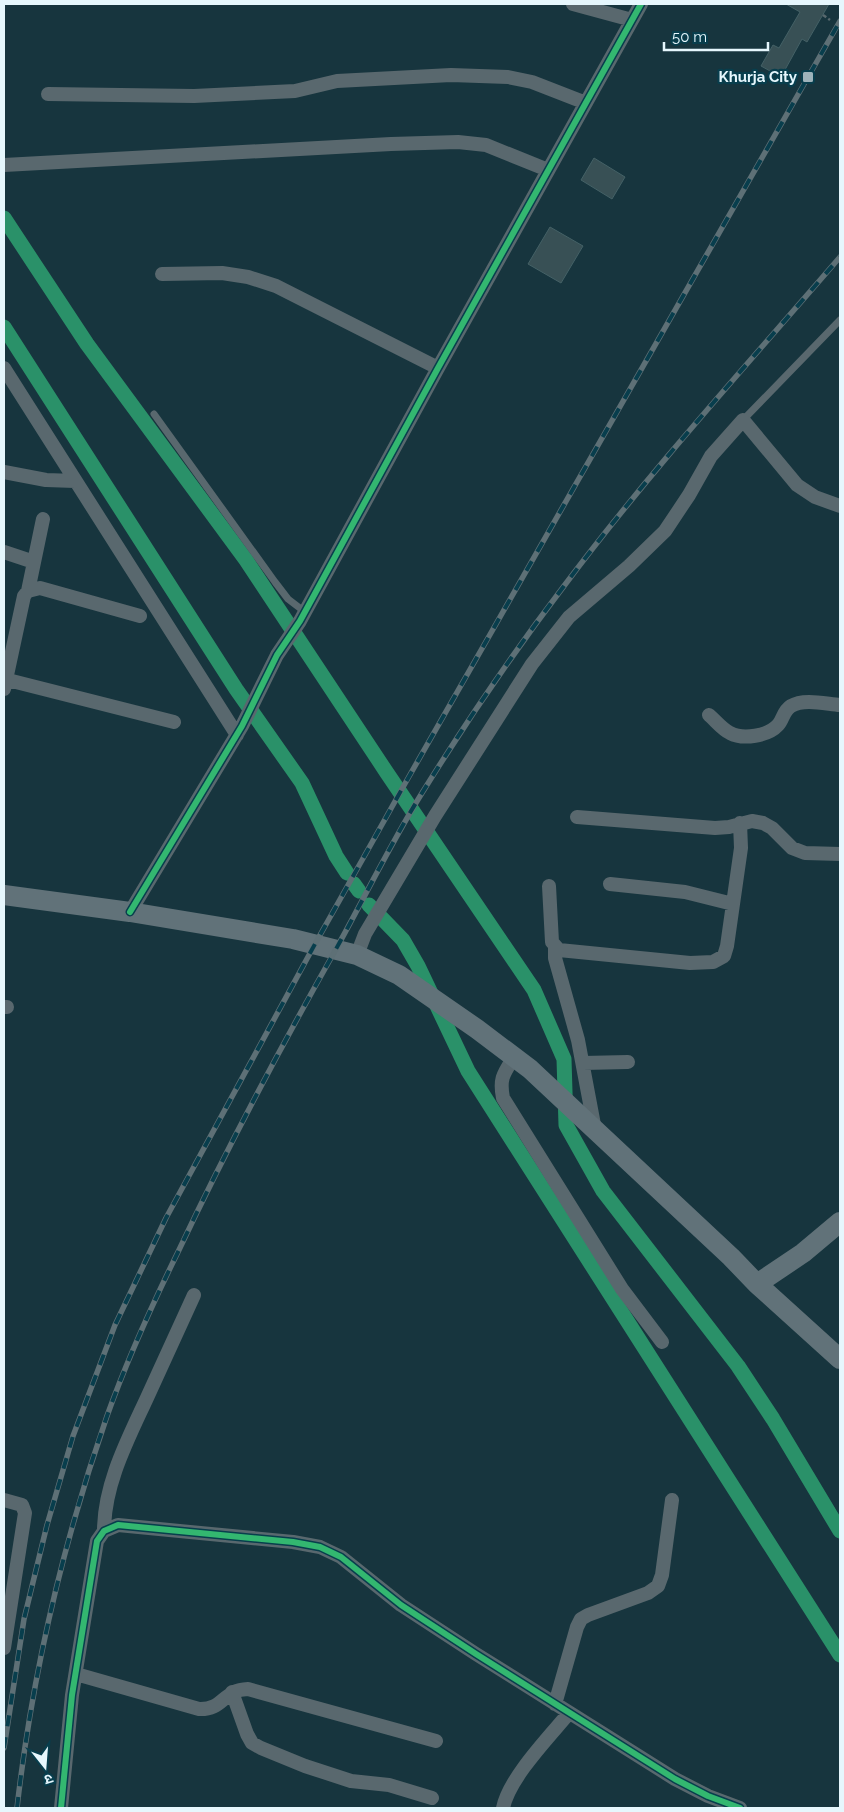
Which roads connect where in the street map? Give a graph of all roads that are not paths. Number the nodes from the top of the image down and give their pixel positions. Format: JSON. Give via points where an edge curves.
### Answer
{"nodes":[{"id":1,"x":573,"y":4,"type":"edge"},
{"id":2,"x":641,"y":4,"type":"edge"},
{"id":3,"x":632,"y":20,"type":"junction"},
{"id":4,"x":48,"y":94,"type":"dead end"},
{"id":5,"x":586,"y":103,"type":"junction"},
{"id":6,"x":4,"y":165,"type":"edge"},
{"id":7,"x":548,"y":170,"type":"junction"},
{"id":8,"x":162,"y":274,"type":"dead end"},
{"id":9,"x":840,"y":320,"type":"edge"},
{"id":10,"x":4,"y":368,"type":"edge"},
{"id":11,"x":438,"y":368,"type":"junction"},
{"id":12,"x":154,"y":414,"type":"dead end"},
{"id":13,"x":743,"y":420,"type":"junction"},
{"id":14,"x":4,"y":472,"type":"edge"},
{"id":15,"x":75,"y":480,"type":"junction"},
{"id":16,"x":840,"y":506,"type":"edge"},
{"id":17,"x":43,"y":520,"type":"dead end"},
{"id":18,"x":4,"y":552,"type":"edge"},
{"id":19,"x":34,"y":562,"type":"junction"},
{"id":20,"x":28,"y":591,"type":"junction"},
{"id":21,"x":140,"y":616,"type":"dead end"},
{"id":22,"x":303,"y":617,"type":"junction"},
{"id":23,"x":4,"y":683,"type":"edge"},
{"id":24,"x":840,"y":705,"type":"edge"},
{"id":25,"x":709,"y":715,"type":"dead end"},
{"id":26,"x":174,"y":722,"type":"dead end"},
{"id":27,"x":239,"y":730,"type":"junction"},
{"id":28,"x":578,"y":816,"type":"dead end"},
{"id":29,"x":740,"y":823,"type":"junction"},
{"id":30,"x":840,"y":854,"type":"edge"},
{"id":31,"x":610,"y":884,"type":"dead end"},
{"id":32,"x":549,"y":886,"type":"dead end"},
{"id":33,"x":4,"y":895,"type":"edge"},
{"id":34,"x":733,"y":904,"type":"junction"},
{"id":35,"x":130,"y":912,"type":"junction"},
{"id":36,"x":555,"y":946,"type":"junction"},
{"id":37,"x":356,"y":955,"type":"junction"},
{"id":38,"x":514,"y":1057,"type":"junction"},
{"id":39,"x":628,"y":1062,"type":"dead end"},
{"id":40,"x":583,"y":1063,"type":"junction"},
{"id":41,"x":590,"y":1125,"type":"junction"},
{"id":42,"x":840,"y":1222,"type":"edge"},
{"id":43,"x":757,"y":1284,"type":"junction"},
{"id":44,"x":194,"y":1295,"type":"dead end"},
{"id":45,"x":662,"y":1342,"type":"dead end"},
{"id":46,"x":840,"y":1359,"type":"edge"},
{"id":47,"x":4,"y":1500,"type":"edge"},
{"id":48,"x":672,"y":1500,"type":"dead end"},
{"id":49,"x":104,"y":1531,"type":"junction"},
{"id":50,"x":4,"y":1648,"type":"edge"},
{"id":51,"x":76,"y":1674,"type":"junction"},
{"id":52,"x":232,"y":1692,"type":"junction"},
{"id":53,"x":555,"y":1704,"type":"junction"},
{"id":54,"x":569,"y":1712,"type":"junction"},
{"id":55,"x":436,"y":1741,"type":"dead end"},
{"id":56,"x":432,"y":1798,"type":"dead end"},
{"id":57,"x":61,"y":1808,"type":"edge"},
{"id":58,"x":503,"y":1808,"type":"edge"},
{"id":59,"x":740,"y":1808,"type":"edge"}],
"edges":[{"from":1,"to":3,"type":"street"},
{"from":2,"to":3,"type":"street"},
{"from":3,"to":5,"type":"street"},
{"from":4,"to":5,"type":"street","via":[[194,96],[295,90],[337,81],[451,75],[508,77],[532,82]]},
{"from":5,"to":7,"type":"street"},
{"from":6,"to":7,"type":"street","via":[[458,142],[486,145]]},
{"from":7,"to":11,"type":"street"},
{"from":8,"to":11,"type":"street","via":[[222,273],[276,286]]},
{"from":9,"to":13,"type":"lane"},
{"from":10,"to":15,"type":"street"},
{"from":11,"to":22,"type":"street"},
{"from":12,"to":22,"type":"lane"},
{"from":13,"to":16,"type":"street","via":[[797,485],[815,497]]},
{"from":13,"to":37,"type":"street","via":[[711,456],[664,531],[569,618],[538,656],[435,816],[365,934]]},
{"from":14,"to":15,"type":"street","via":[[46,480]]},
{"from":15,"to":27,"type":"street"},
{"from":17,"to":19,"type":"street"},
{"from":18,"to":19,"type":"street"},
{"from":19,"to":20,"type":"street"},
{"from":20,"to":21,"type":"street","via":[[40,588]]},
{"from":20,"to":23,"type":"street","via":[[24,596]]},
{"from":22,"to":27,"type":"street","via":[[277,655]]},
{"from":23,"to":26,"type":"street"},
{"from":24,"to":25,"type":"street","via":[[800,703],[786,710],[772,730],[751,736],[730,733]]},
{"from":27,"to":35,"type":"street"},
{"from":28,"to":29,"type":"street","via":[[714,828]]},
{"from":29,"to":30,"type":"street","via":[[763,823],[792,848],[805,853]]},
{"from":29,"to":34,"type":"street","via":[[741,848]]},
{"from":31,"to":34,"type":"street","via":[[684,892]]},
{"from":32,"to":36,"type":"street","via":[[551,934]]},
{"from":33,"to":35,"type":"street"},
{"from":34,"to":36,"type":"street","via":[[724,956],[713,962],[690,963],[559,950]]},
{"from":35,"to":37,"type":"street","via":[[293,939]]},
{"from":36,"to":40,"type":"street","via":[[555,958]]},
{"from":37,"to":38,"type":"street","via":[[399,975]]},
{"from":38,"to":41,"type":"street"},
{"from":38,"to":45,"type":"street","via":[[500,1084],[503,1098],[622,1289]]},
{"from":39,"to":40,"type":"street"},
{"from":40,"to":41,"type":"street"},
{"from":41,"to":43,"type":"street"},
{"from":42,"to":43,"type":"street","via":[[804,1253]]},
{"from":43,"to":46,"type":"street"},
{"from":44,"to":49,"type":"street","via":[[124,1450],[108,1494]]},
{"from":47,"to":50,"type":"street","via":[[22,1506],[25,1513]]},
{"from":48,"to":53,"type":"street","via":[[658,1586],[581,1619]]},
{"from":49,"to":51,"type":"street","via":[[97,1541]]},
{"from":49,"to":53,"type":"street","via":[[118,1525],[320,1547],[341,1557],[401,1605]]},
{"from":51,"to":52,"type":"street","via":[[199,1710],[216,1706]]},
{"from":51,"to":57,"type":"street"},
{"from":52,"to":55,"type":"street","via":[[248,1689]]},
{"from":52,"to":56,"type":"street","via":[[247,1734],[261,1748],[351,1781],[389,1785]]},
{"from":53,"to":54,"type":"street"},
{"from":54,"to":58,"type":"street","via":[[508,1789]]},
{"from":54,"to":59,"type":"street","via":[[690,1788]]}]}
